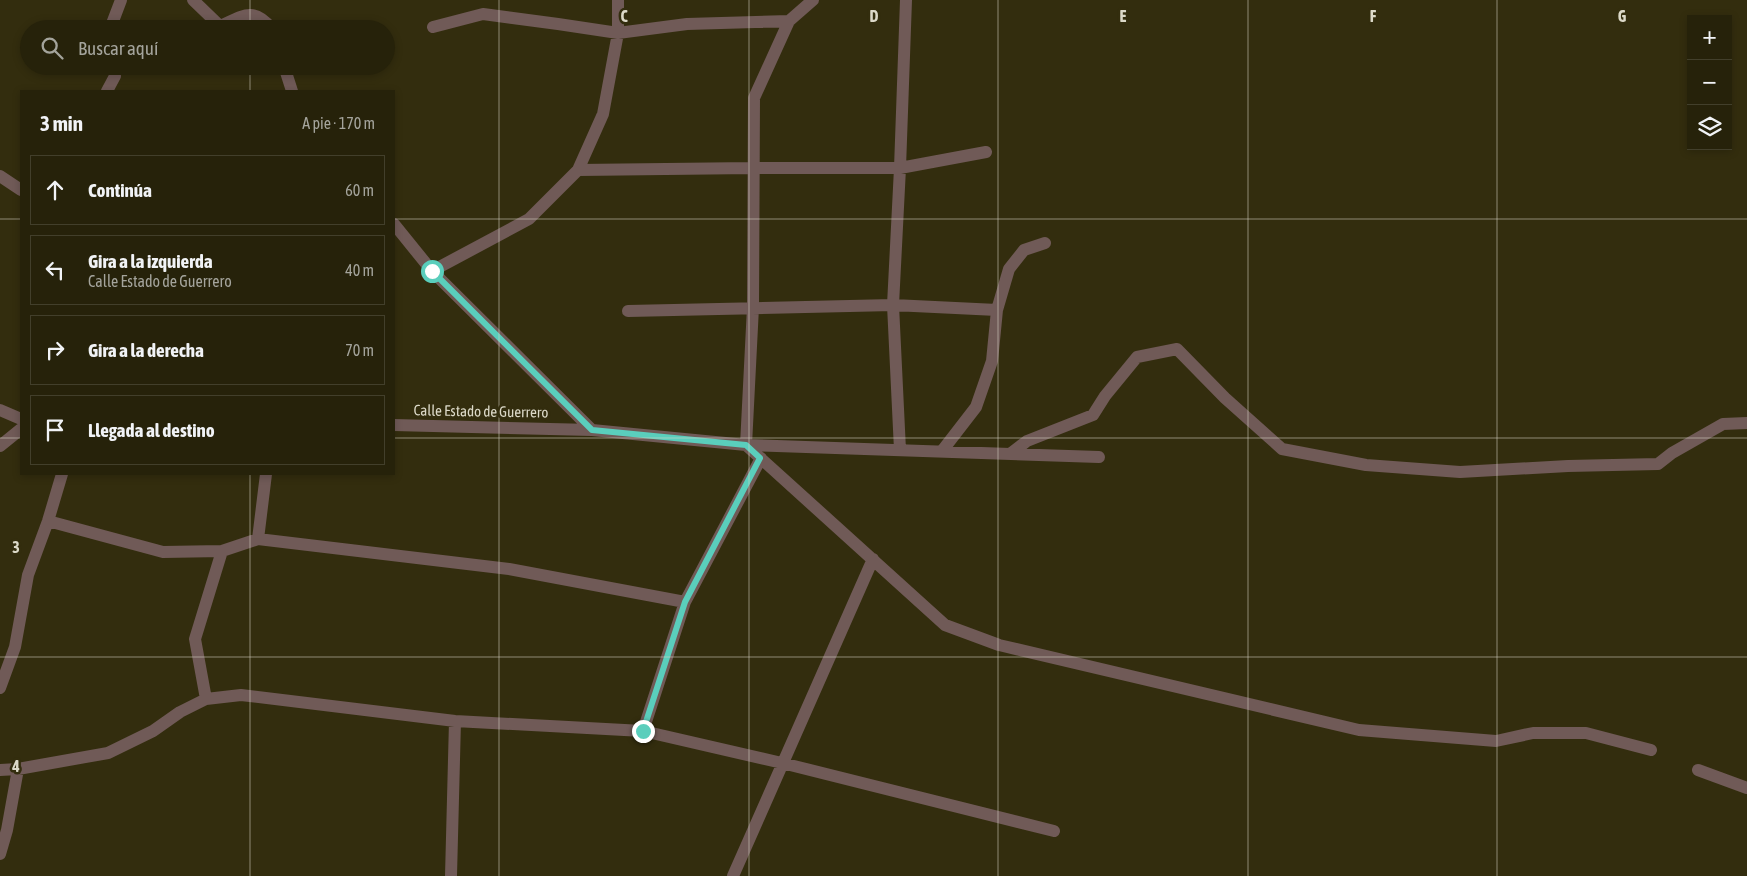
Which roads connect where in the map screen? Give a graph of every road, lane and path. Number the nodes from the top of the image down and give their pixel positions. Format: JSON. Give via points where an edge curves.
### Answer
{"nodes":[{"id":1,"x":121,"y":0,"type":"edge"},
{"id":2,"x":193,"y":0,"type":"edge"},
{"id":3,"x":618,"y":0,"type":"edge"},
{"id":4,"x":813,"y":0,"type":"edge"},
{"id":5,"x":906,"y":0,"type":"edge"},
{"id":6,"x":113,"y":20,"type":"edge"},
{"id":7,"x":214,"y":20,"type":"edge"},
{"id":8,"x":234,"y":20,"type":"edge"},
{"id":9,"x":265,"y":20,"type":"edge"},
{"id":10,"x":789,"y":21,"type":"junction"},
{"id":11,"x":433,"y":28,"type":"dead end"},
{"id":12,"x":618,"y":33,"type":"junction"},
{"id":13,"x":115,"y":75,"type":"edge"},
{"id":14,"x":287,"y":75,"type":"edge"},
{"id":15,"x":108,"y":90,"type":"edge"},
{"id":16,"x":292,"y":90,"type":"edge"},
{"id":17,"x":986,"y":152,"type":"dead end"},
{"id":18,"x":753,"y":168,"type":"junction"},
{"id":19,"x":900,"y":168,"type":"junction"},
{"id":20,"x":578,"y":170,"type":"junction"},
{"id":21,"x":0,"y":176,"type":"edge"},
{"id":22,"x":20,"y":189,"type":"edge"},
{"id":23,"x":395,"y":225,"type":"edge"},
{"id":24,"x":1045,"y":243,"type":"dead end"},
{"id":25,"x":432,"y":271,"type":"junction"},
{"id":26,"x":892,"y":305,"type":"junction"},
{"id":27,"x":753,"y":307,"type":"junction"},
{"id":28,"x":997,"y":310,"type":"junction"},
{"id":29,"x":628,"y":311,"type":"dead end"},
{"id":30,"x":0,"y":410,"type":"edge"},
{"id":31,"x":20,"y":419,"type":"edge"},
{"id":32,"x":1747,"y":423,"type":"edge"},
{"id":33,"x":395,"y":425,"type":"edge"},
{"id":34,"x":20,"y":430,"type":"edge"},
{"id":35,"x":592,"y":430,"type":"junction"},
{"id":36,"x":746,"y":445,"type":"junction"},
{"id":37,"x":0,"y":446,"type":"edge"},
{"id":38,"x":900,"y":450,"type":"junction"},
{"id":39,"x":942,"y":451,"type":"junction"},
{"id":40,"x":1010,"y":454,"type":"junction"},
{"id":41,"x":1099,"y":457,"type":"dead end"},
{"id":42,"x":760,"y":458,"type":"junction"},
{"id":43,"x":62,"y":475,"type":"edge"},
{"id":44,"x":266,"y":475,"type":"edge"},
{"id":45,"x":48,"y":522,"type":"junction"},
{"id":46,"x":258,"y":539,"type":"junction"},
{"id":47,"x":222,"y":551,"type":"junction"},
{"id":48,"x":873,"y":559,"type":"junction"},
{"id":49,"x":685,"y":602,"type":"junction"},
{"id":50,"x":0,"y":688,"type":"edge"},
{"id":51,"x":206,"y":699,"type":"junction"},
{"id":52,"x":455,"y":721,"type":"junction"},
{"id":53,"x":643,"y":731,"type":"junction"},
{"id":54,"x":1651,"y":750,"type":"dead end"},
{"id":55,"x":782,"y":763,"type":"junction"},
{"id":56,"x":18,"y":769,"type":"junction"},
{"id":57,"x":0,"y":770,"type":"edge"},
{"id":58,"x":1698,"y":770,"type":"dead end"},
{"id":59,"x":1747,"y":788,"type":"edge"},
{"id":60,"x":1054,"y":831,"type":"dead end"},
{"id":61,"x":0,"y":854,"type":"edge"},
{"id":62,"x":451,"y":876,"type":"edge"},
{"id":63,"x":732,"y":876,"type":"edge"}],
"edges":[{"from":1,"to":6,"type":"street"},
{"from":2,"to":7,"type":"street"},
{"from":3,"to":12,"type":"street"},
{"from":4,"to":10,"type":"street"},
{"from":5,"to":19,"type":"street"},
{"from":8,"to":9,"type":"street","via":[[248,14]]},
{"from":10,"to":12,"type":"street","via":[[687,24]]},
{"from":10,"to":18,"type":"street","via":[[754,98]]},
{"from":11,"to":12,"type":"street","via":[[483,14]]},
{"from":12,"to":20,"type":"street","via":[[603,114]]},
{"from":13,"to":15,"type":"street"},
{"from":14,"to":16,"type":"street"},
{"from":17,"to":19,"type":"street"},
{"from":18,"to":19,"type":"street"},
{"from":18,"to":20,"type":"street"},
{"from":18,"to":27,"type":"street"},
{"from":19,"to":26,"type":"street"},
{"from":20,"to":25,"type":"street","via":[[529,219]]},
{"from":21,"to":22,"type":"street"},
{"from":23,"to":25,"type":"street"},
{"from":24,"to":28,"type":"street","via":[[1024,250],[1009,269]]},
{"from":25,"to":35,"type":"street"},
{"from":26,"to":27,"type":"street"},
{"from":26,"to":28,"type":"street"},
{"from":26,"to":38,"type":"street"},
{"from":27,"to":29,"type":"street"},
{"from":27,"to":36,"type":"street"},
{"from":28,"to":39,"type":"street","via":[[992,361],[976,407]]},
{"from":30,"to":31,"type":"street"},
{"from":32,"to":40,"type":"street","via":[[1722,424],[1658,464],[1460,472],[1366,465],[1282,449],[1177,349],[1137,357],[1093,415],[1027,441]]},
{"from":33,"to":35,"type":"street","name":"Calle Estado de Guerrero"},
{"from":34,"to":37,"type":"street"},
{"from":35,"to":36,"type":"street","name":"Calle Estado de Guerrero"},
{"from":36,"to":38,"type":"street","name":"Calle Estado de Guerrero"},
{"from":36,"to":42,"type":"street"},
{"from":38,"to":39,"type":"street","name":"Calle Estado de Guerrero"},
{"from":39,"to":40,"type":"street","name":"Calle Estado de Guerrero"},
{"from":40,"to":41,"type":"street","name":"Calle Estado de Guerrero"},
{"from":42,"to":48,"type":"street"},
{"from":42,"to":49,"type":"street"},
{"from":43,"to":45,"type":"street"},
{"from":44,"to":46,"type":"street"},
{"from":45,"to":47,"type":"street","via":[[163,552]]},
{"from":45,"to":50,"type":"street","via":[[28,575],[15,647]]},
{"from":46,"to":47,"type":"street"},
{"from":46,"to":49,"type":"street","via":[[509,569]]},
{"from":47,"to":51,"type":"street","via":[[195,638]]},
{"from":48,"to":54,"type":"street","via":[[945,624],[999,645],[1359,730],[1496,741],[1533,733],[1586,733]]},
{"from":48,"to":55,"type":"street"},
{"from":49,"to":53,"type":"street"},
{"from":51,"to":52,"type":"street","via":[[241,695]]},
{"from":51,"to":56,"type":"street","via":[[108,753]]},
{"from":52,"to":53,"type":"street"},
{"from":52,"to":62,"type":"street"},
{"from":53,"to":55,"type":"street"},
{"from":55,"to":60,"type":"street"},
{"from":55,"to":63,"type":"street"},
{"from":56,"to":57,"type":"street"},
{"from":56,"to":61,"type":"street"},
{"from":58,"to":59,"type":"street"}]}
